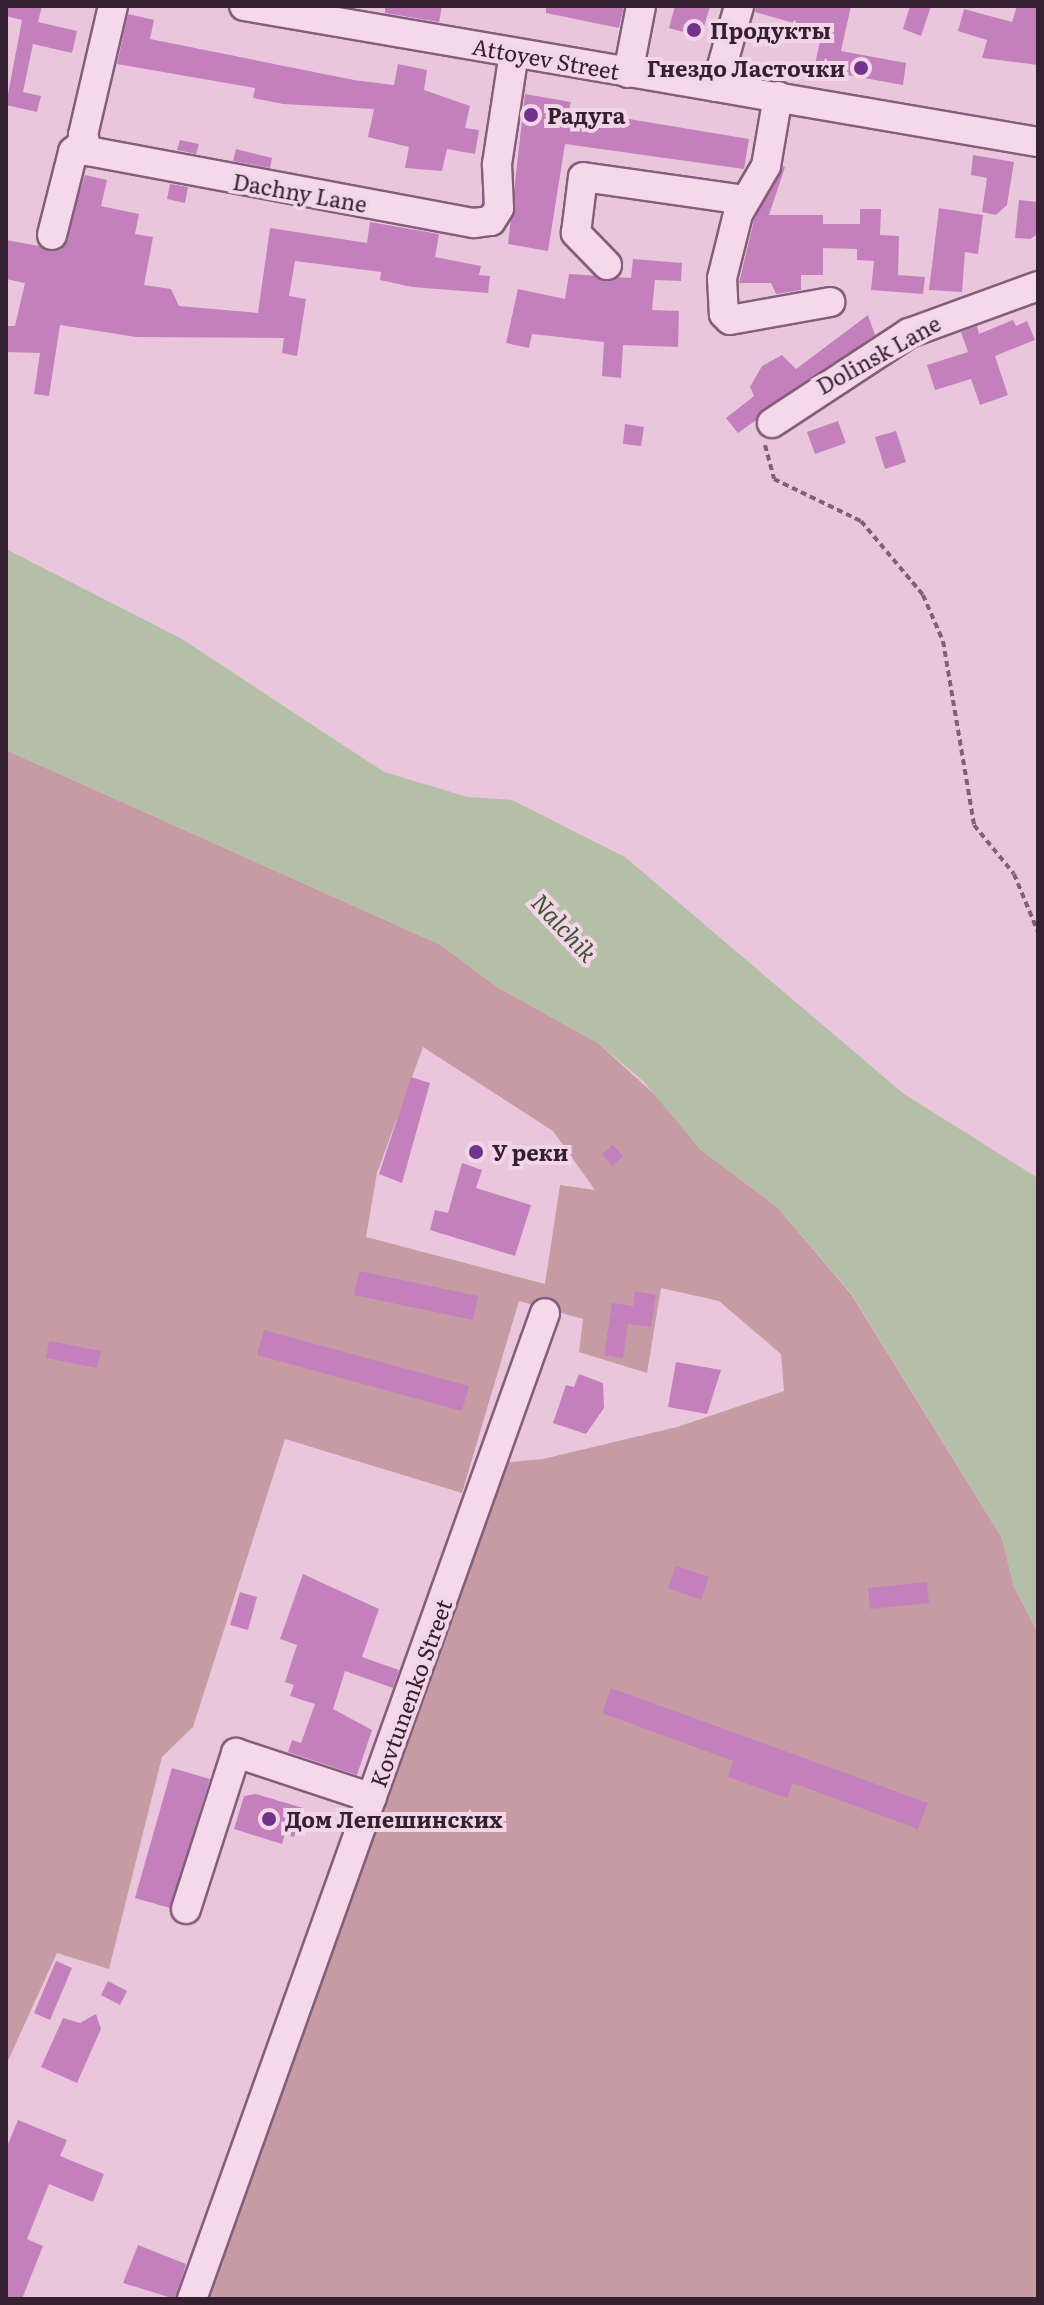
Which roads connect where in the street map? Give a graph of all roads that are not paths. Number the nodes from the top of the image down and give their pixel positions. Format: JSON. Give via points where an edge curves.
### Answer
{"nodes":[{"id":1,"x":113,"y":6,"type":"edge"},
{"id":2,"x":244,"y":6,"type":"edge"},
{"id":3,"x":641,"y":6,"type":"edge"},
{"id":4,"x":739,"y":6,"type":"edge"},
{"id":5,"x":375,"y":18,"type":"edge"},
{"id":6,"x":514,"y":53,"type":"junction"},
{"id":7,"x":628,"y":73,"type":"junction"},
{"id":8,"x":716,"y":87,"type":"junction"},
{"id":9,"x":778,"y":96,"type":"junction"},
{"id":10,"x":1038,"y":142,"type":"edge"},
{"id":11,"x":83,"y":143,"type":"junction"},
{"id":12,"x":745,"y":200,"type":"junction"},
{"id":13,"x":52,"y":235,"type":"dead end"},
{"id":14,"x":607,"y":265,"type":"dead end"},
{"id":15,"x":1038,"y":286,"type":"edge"},
{"id":16,"x":830,"y":302,"type":"dead end"},
{"id":17,"x":772,"y":423,"type":"road end"},
{"id":18,"x":545,"y":1313,"type":"dead end"},
{"id":19,"x":372,"y":1798,"type":"junction"},
{"id":20,"x":186,"y":1909,"type":"dead end"},
{"id":21,"x":192,"y":2299,"type":"edge"}],
"edges":[{"from":1,"to":11,"type":"street"},
{"from":2,"to":5,"type":"street","name":"Attoyev Street"},
{"from":3,"to":7,"type":"street"},
{"from":4,"to":8,"type":"street"},
{"from":5,"to":6,"type":"street","name":"Attoyev Street"},
{"from":6,"to":7,"type":"street","name":"Attoyev Street"},
{"from":6,"to":11,"type":"street","name":"Dachny Lane","via":[[497,164],[499,208],[483,223],[99,155]]},
{"from":7,"to":8,"type":"street","name":"Attoyev Street"},
{"from":8,"to":9,"type":"street","name":"Attoyev Street"},
{"from":9,"to":10,"type":"street","name":"Attoyev Street"},
{"from":9,"to":12,"type":"street","via":[[766,166]]},
{"from":11,"to":13,"type":"street","via":[[73,152]]},
{"from":12,"to":14,"type":"street","via":[[583,177],[576,233]]},
{"from":12,"to":16,"type":"street","via":[[722,278],[724,314],[730,320]]},
{"from":15,"to":17,"type":"street","name":"Dolinsk Lane","via":[[909,333]]},
{"from":18,"to":19,"type":"street","name":"Kovtunenko Street"},
{"from":19,"to":20,"type":"street","via":[[236,1753]]},
{"from":19,"to":21,"type":"street","name":"Kovtunenko Street"}]}
